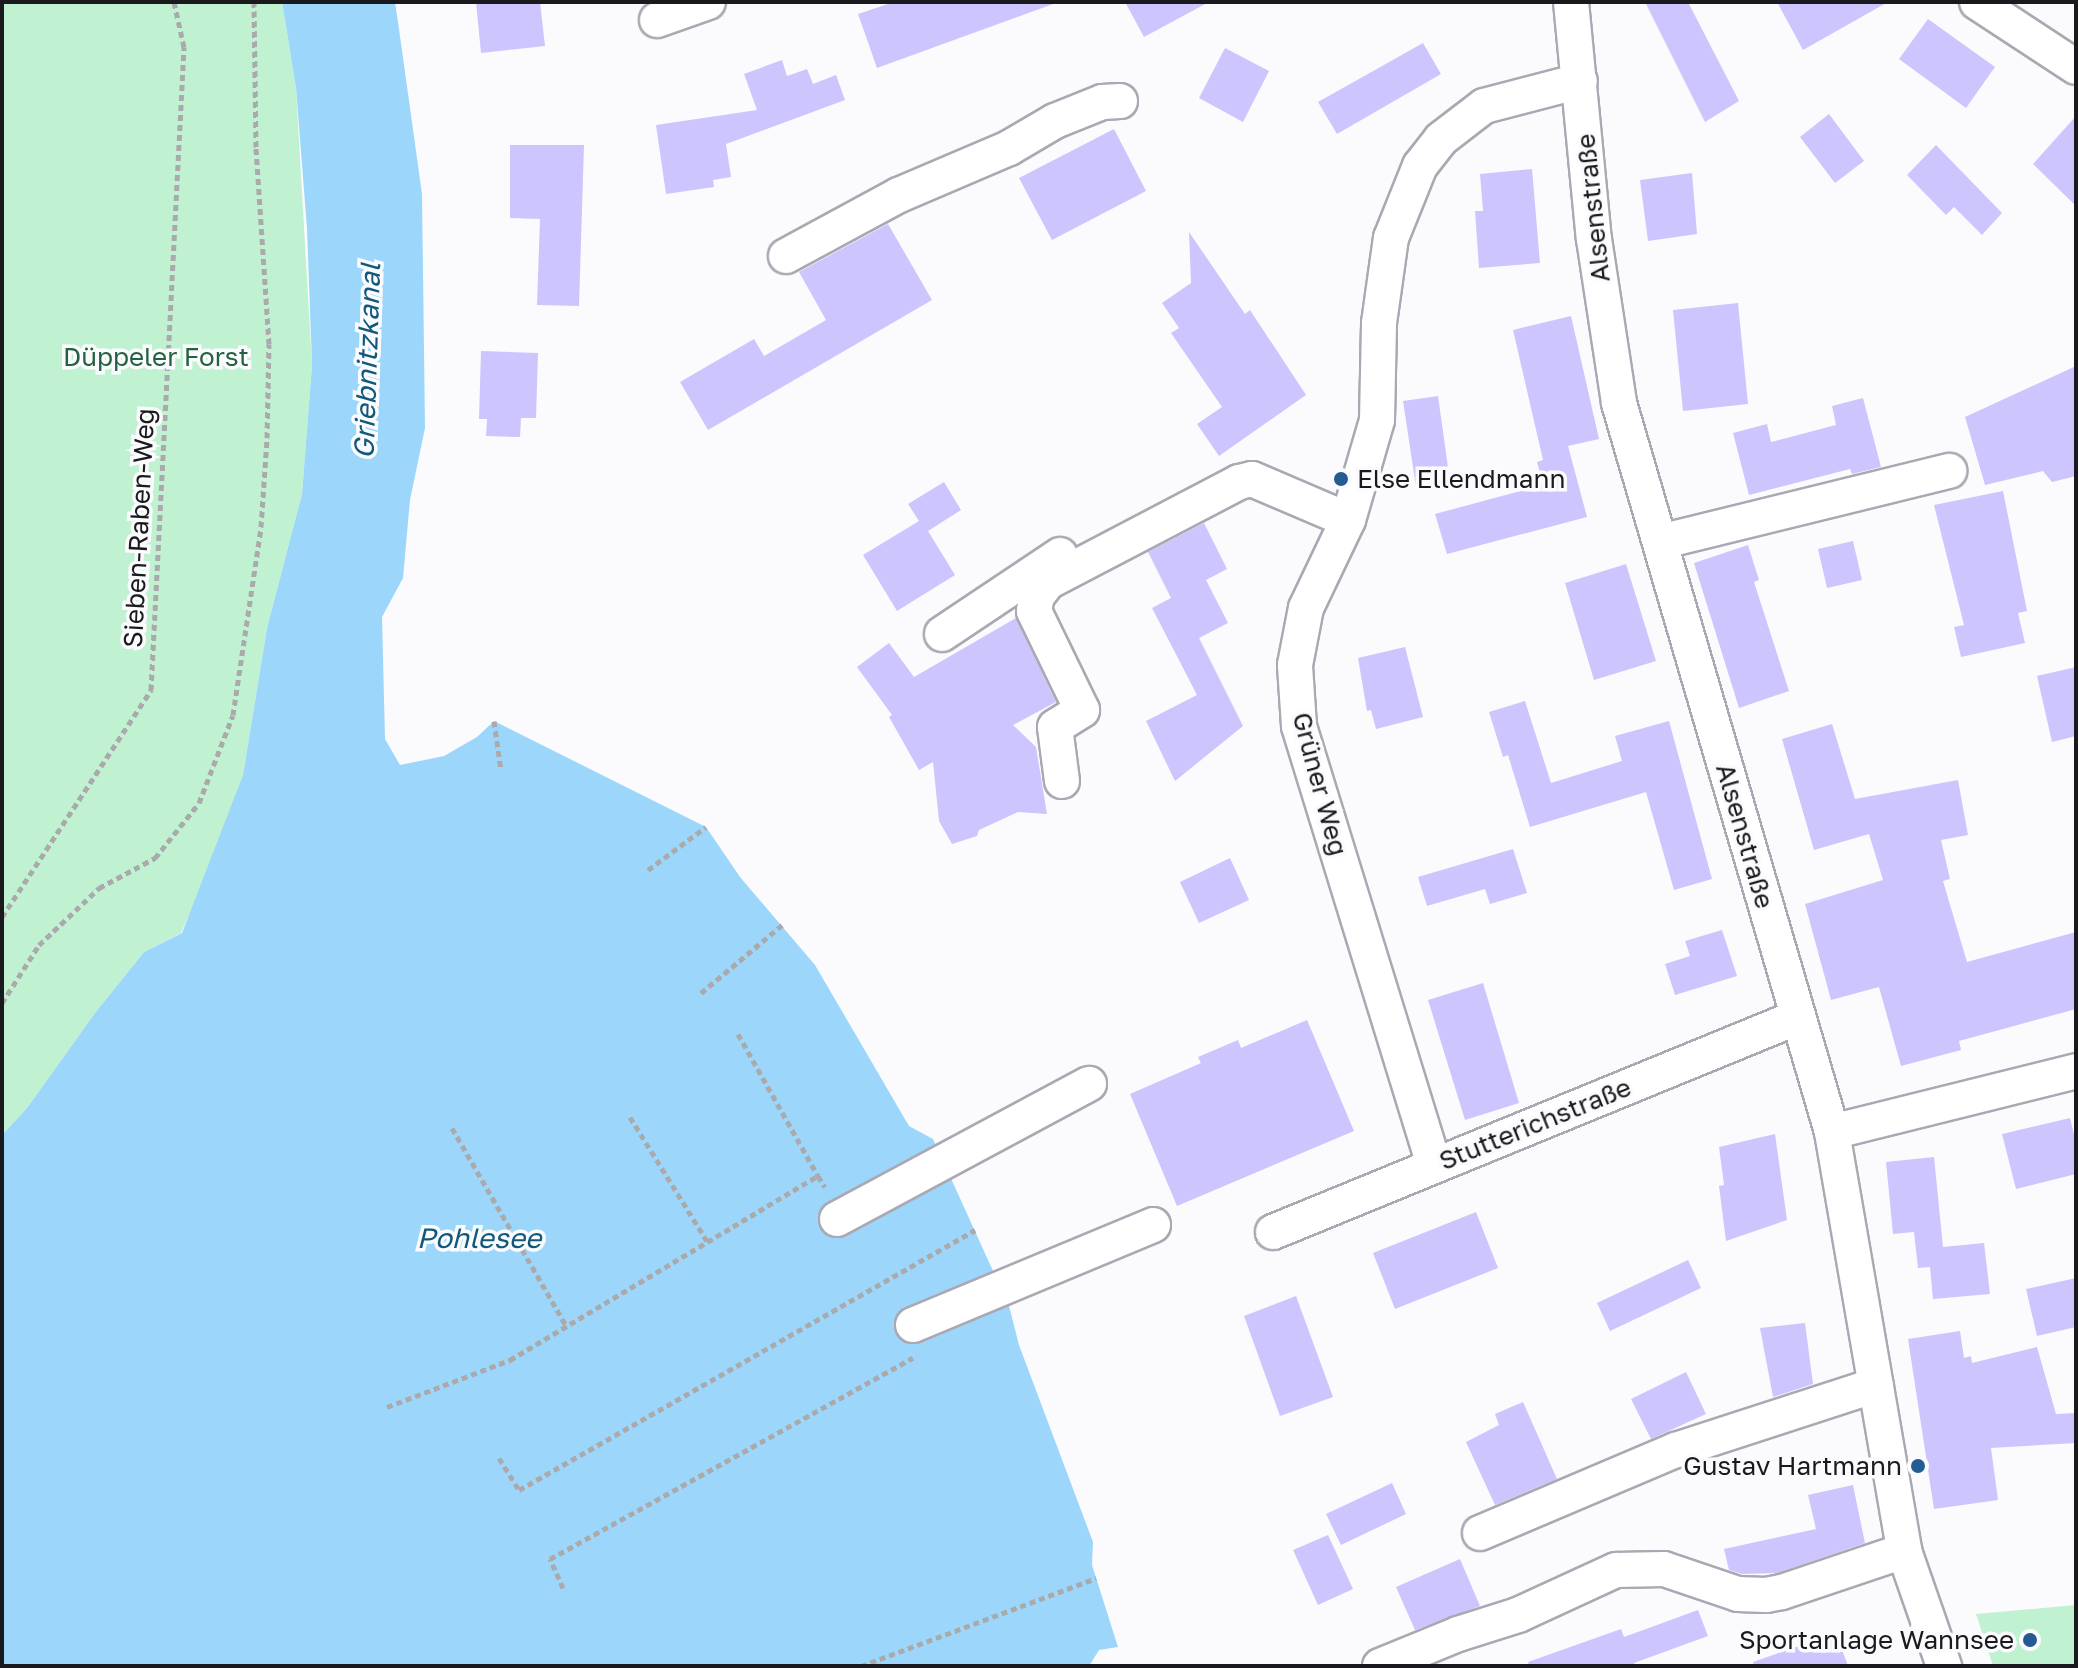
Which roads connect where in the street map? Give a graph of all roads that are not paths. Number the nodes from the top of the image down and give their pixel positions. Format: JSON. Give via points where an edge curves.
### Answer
{"nodes":[{"id":1,"x":708,"y":2,"type":"edge"},
{"id":2,"x":1571,"y":2,"type":"edge"},
{"id":3,"x":1977,"y":2,"type":"edge"},
{"id":4,"x":657,"y":20,"type":"dead end"},
{"id":5,"x":2076,"y":67,"type":"edge"},
{"id":6,"x":1580,"y":81,"type":"junction"},
{"id":7,"x":1120,"y":101,"type":"dead end"},
{"id":8,"x":786,"y":256,"type":"dead end"},
{"id":9,"x":1949,"y":471,"type":"dead end"},
{"id":10,"x":1350,"y":511,"type":"junction"},
{"id":11,"x":1660,"y":542,"type":"junction"},
{"id":12,"x":942,"y":634,"type":"dead end"},
{"id":13,"x":1062,"y":781,"type":"dead end"},
{"id":14,"x":1798,"y":1017,"type":"junction"},
{"id":15,"x":2076,"y":1071,"type":"edge"},
{"id":16,"x":1089,"y":1084,"type":"dead end"},
{"id":17,"x":1832,"y":1132,"type":"junction"},
{"id":18,"x":1434,"y":1165,"type":"junction"},
{"id":19,"x":833,"y":1206,"type":"road end"},
{"id":20,"x":1153,"y":1225,"type":"dead end"},
{"id":21,"x":1273,"y":1232,"type":"dead end"},
{"id":22,"x":919,"y":1338,"type":"road end"},
{"id":23,"x":1876,"y":1385,"type":"junction"},
{"id":24,"x":1480,"y":1533,"type":"dead end"},
{"id":25,"x":1904,"y":1551,"type":"junction"},
{"id":26,"x":1380,"y":1666,"type":"edge"},
{"id":27,"x":1944,"y":1666,"type":"edge"}],
"edges":[{"from":1,"to":4,"type":"street"},
{"from":2,"to":6,"type":"street","name":"Alsenstraße"},
{"from":3,"to":5,"type":"street"},
{"from":6,"to":10,"type":"street","name":"Grüner Weg","via":[[1484,106],[1441,139],[1420,166],[1391,238],[1379,323],[1377,420]]},
{"from":6,"to":11,"type":"street","name":"Alsenstraße","via":[[1594,239],[1619,403]]},
{"from":7,"to":8,"type":"street","via":[[1102,102],[1055,121]]},
{"from":9,"to":11,"type":"street"},
{"from":10,"to":12,"type":"street","via":[[1258,456],[1238,458],[1032,571]]},
{"from":10,"to":13,"type":"street","via":[[1252,479],[1239,482],[1048,582],[1034,611],[1082,710],[1055,727]]},
{"from":10,"to":18,"type":"street","name":"Grüner Weg","via":[[1306,608],[1295,665],[1299,726]]},
{"from":11,"to":14,"type":"street","name":"Alsenstraße"},
{"from":14,"to":17,"type":"street","name":"Alsenstraße"},
{"from":14,"to":18,"type":"street","name":"Stutterichstraße"},
{"from":15,"to":17,"type":"street"},
{"from":16,"to":19,"type":"street"},
{"from":17,"to":23,"type":"street","name":"Alsenstraße"},
{"from":18,"to":21,"type":"street","name":"Stutterichstraße"},
{"from":20,"to":22,"type":"street"},
{"from":23,"to":24,"type":"street","via":[[1676,1450]]},
{"from":23,"to":25,"type":"street","name":"Alsenstraße"},
{"from":25,"to":26,"type":"street","via":[[1766,1595],[1738,1594],[1664,1569],[1616,1570],[1518,1615]]},
{"from":25,"to":27,"type":"street","name":"Alsenstraße"}]}
